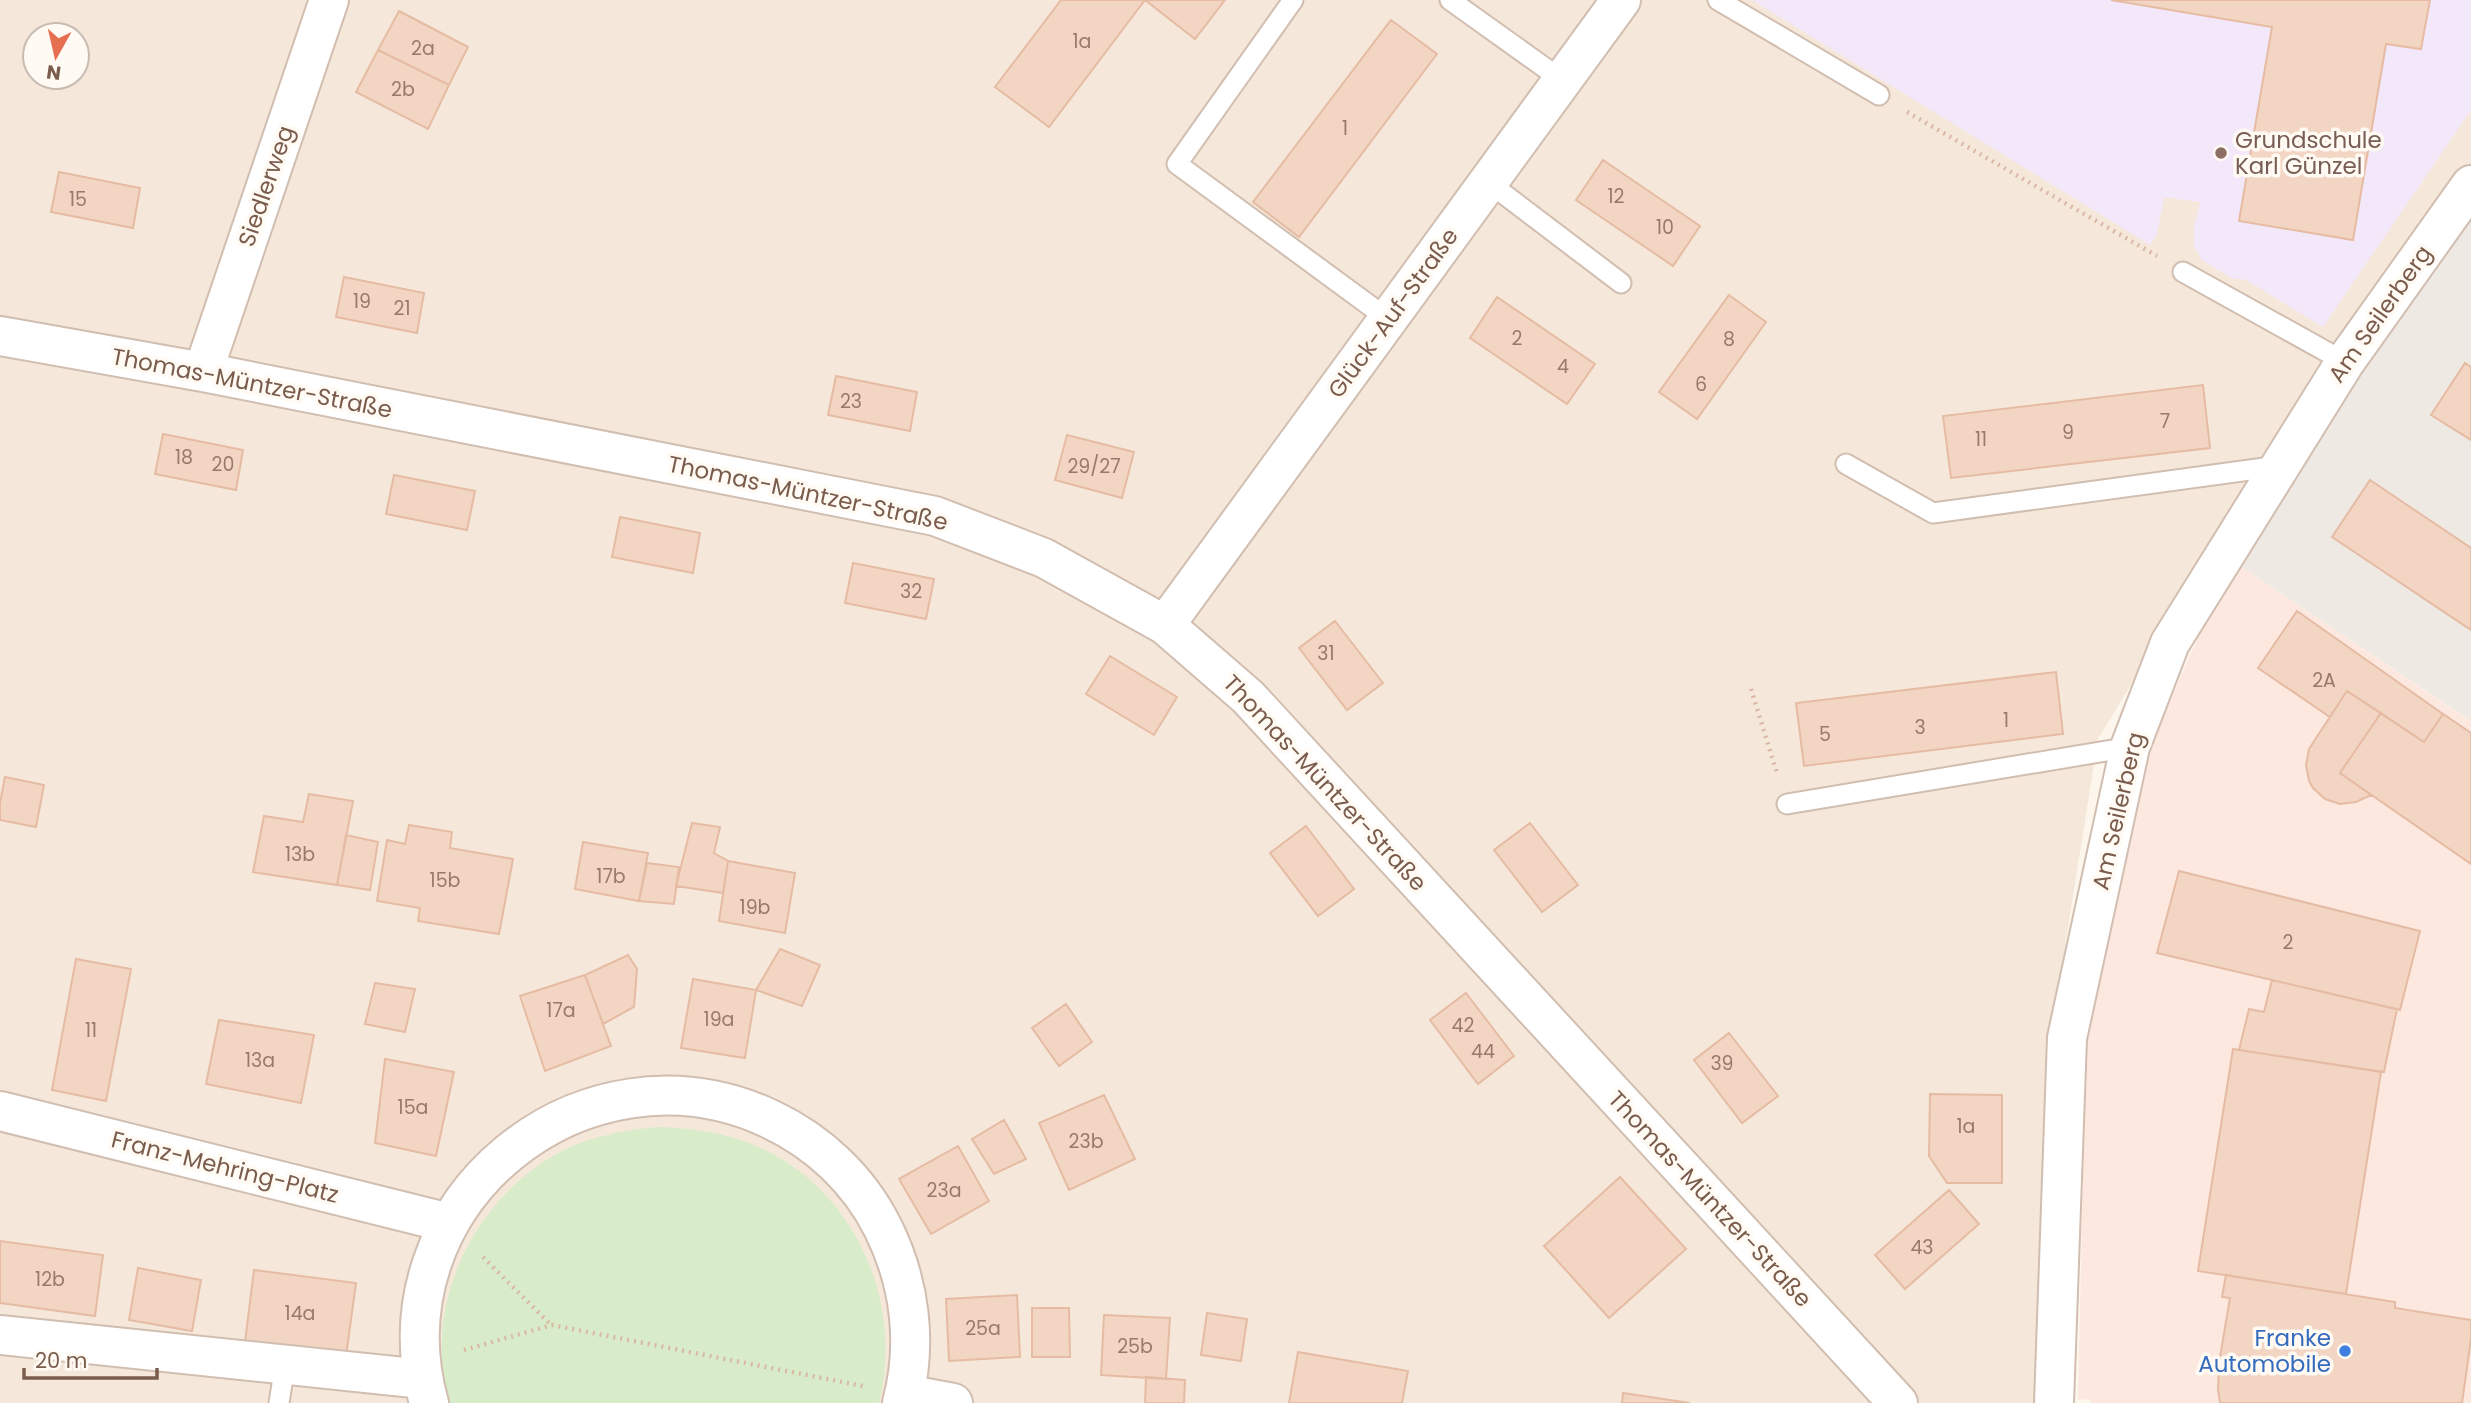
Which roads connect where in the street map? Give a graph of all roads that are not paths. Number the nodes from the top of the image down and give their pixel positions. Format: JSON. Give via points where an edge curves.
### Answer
{"nodes":[{"id":1,"x":329,"y":0,"type":"edge"},
{"id":2,"x":1293,"y":0,"type":"edge"},
{"id":3,"x":1450,"y":0,"type":"edge"},
{"id":4,"x":1621,"y":0,"type":"edge"},
{"id":5,"x":1718,"y":0,"type":"edge"},
{"id":6,"x":1562,"y":80,"type":"junction"},
{"id":7,"x":1879,"y":95,"type":"road end"},
{"id":8,"x":1488,"y":182,"type":"junction"},
{"id":9,"x":2471,"y":185,"type":"edge"},
{"id":10,"x":2183,"y":272,"type":"road end"},
{"id":11,"x":1621,"y":283,"type":"dead end"},
{"id":12,"x":1388,"y":319,"type":"junction"},
{"id":13,"x":0,"y":337,"type":"edge"},
{"id":14,"x":2345,"y":362,"type":"junction"},
{"id":15,"x":203,"y":372,"type":"junction"},
{"id":16,"x":1846,"y":464,"type":"dead end"},
{"id":17,"x":2280,"y":466,"type":"junction"},
{"id":18,"x":1165,"y":625,"type":"junction"},
{"id":19,"x":2130,"y":747,"type":"junction"},
{"id":20,"x":1787,"y":804,"type":"road end"},
{"id":21,"x":0,"y":1111,"type":"edge"},
{"id":22,"x":449,"y":1223,"type":"junction"},
{"id":23,"x":0,"y":1335,"type":"edge"},
{"id":24,"x":285,"y":1365,"type":"junction"},
{"id":25,"x":424,"y":1381,"type":"edge"},
{"id":26,"x":904,"y":1399,"type":"edge"},
{"id":27,"x":279,"y":1403,"type":"edge"},
{"id":28,"x":953,"y":1403,"type":"edge"},
{"id":29,"x":1898,"y":1403,"type":"edge"},
{"id":30,"x":2054,"y":1403,"type":"edge"}],
"edges":[{"from":1,"to":15,"type":"street","name":"Siedlerweg"},
{"from":2,"to":12,"type":"lane","via":[[1177,164]]},
{"from":3,"to":6,"type":"lane"},
{"from":4,"to":6,"type":"street","name":"Glück-Auf-Straße"},
{"from":5,"to":7,"type":"lane"},
{"from":6,"to":8,"type":"street","name":"Glück-Auf-Straße"},
{"from":8,"to":11,"type":"lane"},
{"from":8,"to":12,"type":"street","name":"Glück-Auf-Straße"},
{"from":9,"to":14,"type":"street","name":"Am Seilerberg"},
{"from":10,"to":14,"type":"lane"},
{"from":12,"to":18,"type":"street","name":"Glück-Auf-Straße"},
{"from":13,"to":15,"type":"street","name":"Thomas-Müntzer-Straße"},
{"from":14,"to":17,"type":"street","name":"Am Seilerberg"},
{"from":15,"to":18,"type":"street","name":"Thomas-Müntzer-Straße","via":[[935,516],[1044,558]]},
{"from":16,"to":17,"type":"lane","via":[[1933,513]]},
{"from":17,"to":19,"type":"street","name":"Am Seilerberg","via":[[2170,643]]},
{"from":18,"to":29,"type":"street","name":"Thomas-Müntzer-Straße","via":[[1248,697]]},
{"from":19,"to":20,"type":"lane"},
{"from":19,"to":30,"type":"street","name":"Am Seilerberg","via":[[2067,1038]]},
{"from":21,"to":22,"type":"street","name":"Franz-Mehring-Platz"},
{"from":22,"to":25,"type":"street","via":[[423,1304]]},
{"from":22,"to":26,"type":"street","via":[[500,1159],[544,1127],[595,1105],[677,1095],[757,1113],[805,1138],[849,1177],[891,1244],[907,1296],[911,1351]]},
{"from":23,"to":24,"type":"street"},
{"from":24,"to":25,"type":"street"},
{"from":24,"to":27,"type":"lane"},
{"from":26,"to":28,"type":"street"}]}
